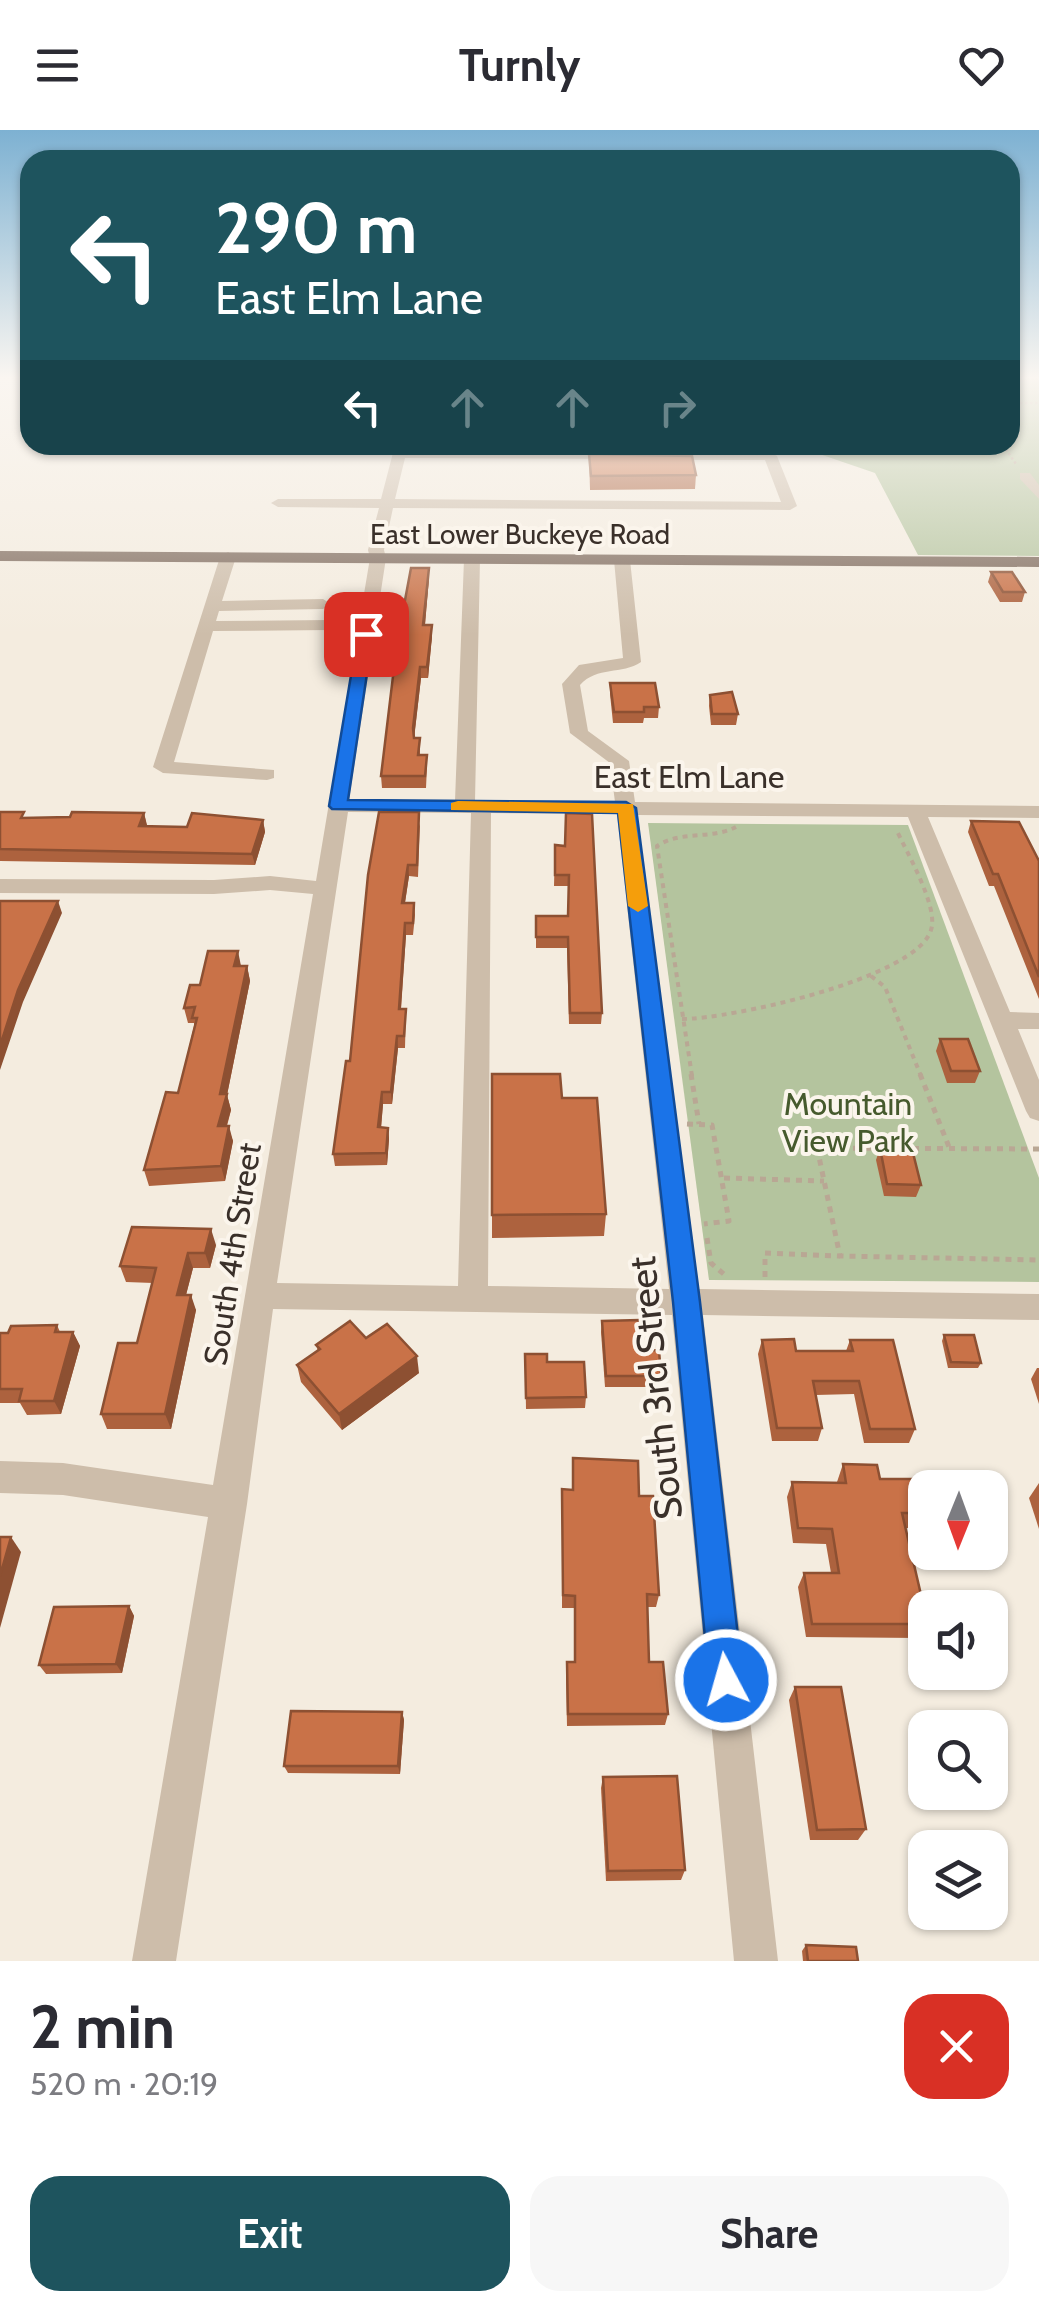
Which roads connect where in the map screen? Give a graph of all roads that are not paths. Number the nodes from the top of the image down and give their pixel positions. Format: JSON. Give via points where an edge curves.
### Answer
{"nodes":[{"id":1,"x":397,"y":464,"type":"edge"},
{"id":2,"x":773,"y":464,"type":"edge"},
{"id":3,"x":1025,"y":476,"type":"road end"},
{"id":4,"x":1039,"y":495,"type":"edge"},
{"id":5,"x":278,"y":503,"type":"dead end"},
{"id":6,"x":389,"y":504,"type":"junction"},
{"id":7,"x":503,"y":505,"type":"junction"},
{"id":8,"x":506,"y":526,"type":"dead end"},
{"id":9,"x":0,"y":556,"type":"edge"},
{"id":10,"x":228,"y":557,"type":"junction"},
{"id":11,"x":378,"y":558,"type":"junction"},
{"id":12,"x":472,"y":559,"type":"junction"},
{"id":13,"x":622,"y":560,"type":"junction"},
{"id":14,"x":1039,"y":562,"type":"edge"},
{"id":15,"x":323,"y":604,"type":"dead end"},
{"id":16,"x":212,"y":606,"type":"junction"},
{"id":17,"x":206,"y":626,"type":"junction"},
{"id":18,"x":328,"y":626,"type":"dead end"},
{"id":19,"x":267,"y":774,"type":"dead end"},
{"id":20,"x":338,"y":806,"type":"junction"},
{"id":21,"x":473,"y":806,"type":"junction"},
{"id":22,"x":626,"y":808,"type":"junction"},
{"id":23,"x":915,"y":810,"type":"junction"},
{"id":24,"x":1039,"y":812,"type":"edge"},
{"id":25,"x":0,"y":886,"type":"edge"},
{"id":26,"x":328,"y":890,"type":"junction"},
{"id":27,"x":1003,"y":1020,"type":"junction"},
{"id":28,"x":1039,"y":1021,"type":"edge"},
{"id":29,"x":1039,"y":1111,"type":"edge"},
{"id":30,"x":259,"y":1296,"type":"junction"},
{"id":31,"x":474,"y":1299,"type":"junction"},
{"id":32,"x":686,"y":1302,"type":"junction"},
{"id":33,"x":1039,"y":1308,"type":"edge"},
{"id":34,"x":0,"y":1477,"type":"edge"},
{"id":35,"x":230,"y":1504,"type":"junction"},
{"id":36,"x":154,"y":1961,"type":"edge"},
{"id":37,"x":756,"y":1961,"type":"edge"}],
"edges":[{"from":1,"to":6,"type":"street","name":"South 4th Street"},
{"from":2,"to":7,"type":"street","via":[[790,506]]},
{"from":3,"to":4,"type":"street"},
{"from":5,"to":6,"type":"street"},
{"from":6,"to":7,"type":"street"},
{"from":6,"to":11,"type":"street","name":"South 4th Street"},
{"from":7,"to":8,"type":"street"},
{"from":9,"to":10,"type":"main road","name":"East Lower Buckeye Road"},
{"from":10,"to":11,"type":"main road","name":"East Lower Buckeye Road"},
{"from":10,"to":16,"type":"street"},
{"from":11,"to":12,"type":"main road","name":"East Lower Buckeye Road"},
{"from":11,"to":20,"type":"street","name":"South 4th Street"},
{"from":12,"to":13,"type":"main road","name":"East Lower Buckeye Road"},
{"from":12,"to":21,"type":"street"},
{"from":13,"to":14,"type":"main road","name":"East Lower Buckeye Road"},
{"from":13,"to":22,"type":"street","name":"South 3rd Street","via":[[632,662],[585,669],[571,684],[579,733],[619,761]]},
{"from":15,"to":16,"type":"street"},
{"from":16,"to":17,"type":"street"},
{"from":17,"to":18,"type":"street"},
{"from":17,"to":19,"type":"street","via":[[163,767]]},
{"from":20,"to":21,"type":"street","name":"East Elm Lane"},
{"from":20,"to":26,"type":"street","name":"South 4th Street"},
{"from":21,"to":22,"type":"street","name":"East Elm Lane"},
{"from":21,"to":31,"type":"street"},
{"from":22,"to":23,"type":"street","name":"East Elm Lane"},
{"from":22,"to":32,"type":"street","name":"South 3rd Street","via":[[667,1019],[665,1124]]},
{"from":23,"to":24,"type":"street","name":"East Elm Lane"},
{"from":23,"to":27,"type":"street"},
{"from":25,"to":26,"type":"street","via":[[214,887],[240,899],[291,900]]},
{"from":26,"to":30,"type":"street","name":"South 4th Street"},
{"from":27,"to":28,"type":"street"},
{"from":27,"to":29,"type":"street"},
{"from":30,"to":31,"type":"street"},
{"from":30,"to":35,"type":"street","name":"South 4th Street"},
{"from":31,"to":32,"type":"street"},
{"from":32,"to":33,"type":"street"},
{"from":32,"to":37,"type":"street","name":"South 3rd Street"},
{"from":34,"to":35,"type":"street","via":[[63,1479]]},
{"from":35,"to":36,"type":"street","name":"South 4th Street"}]}
